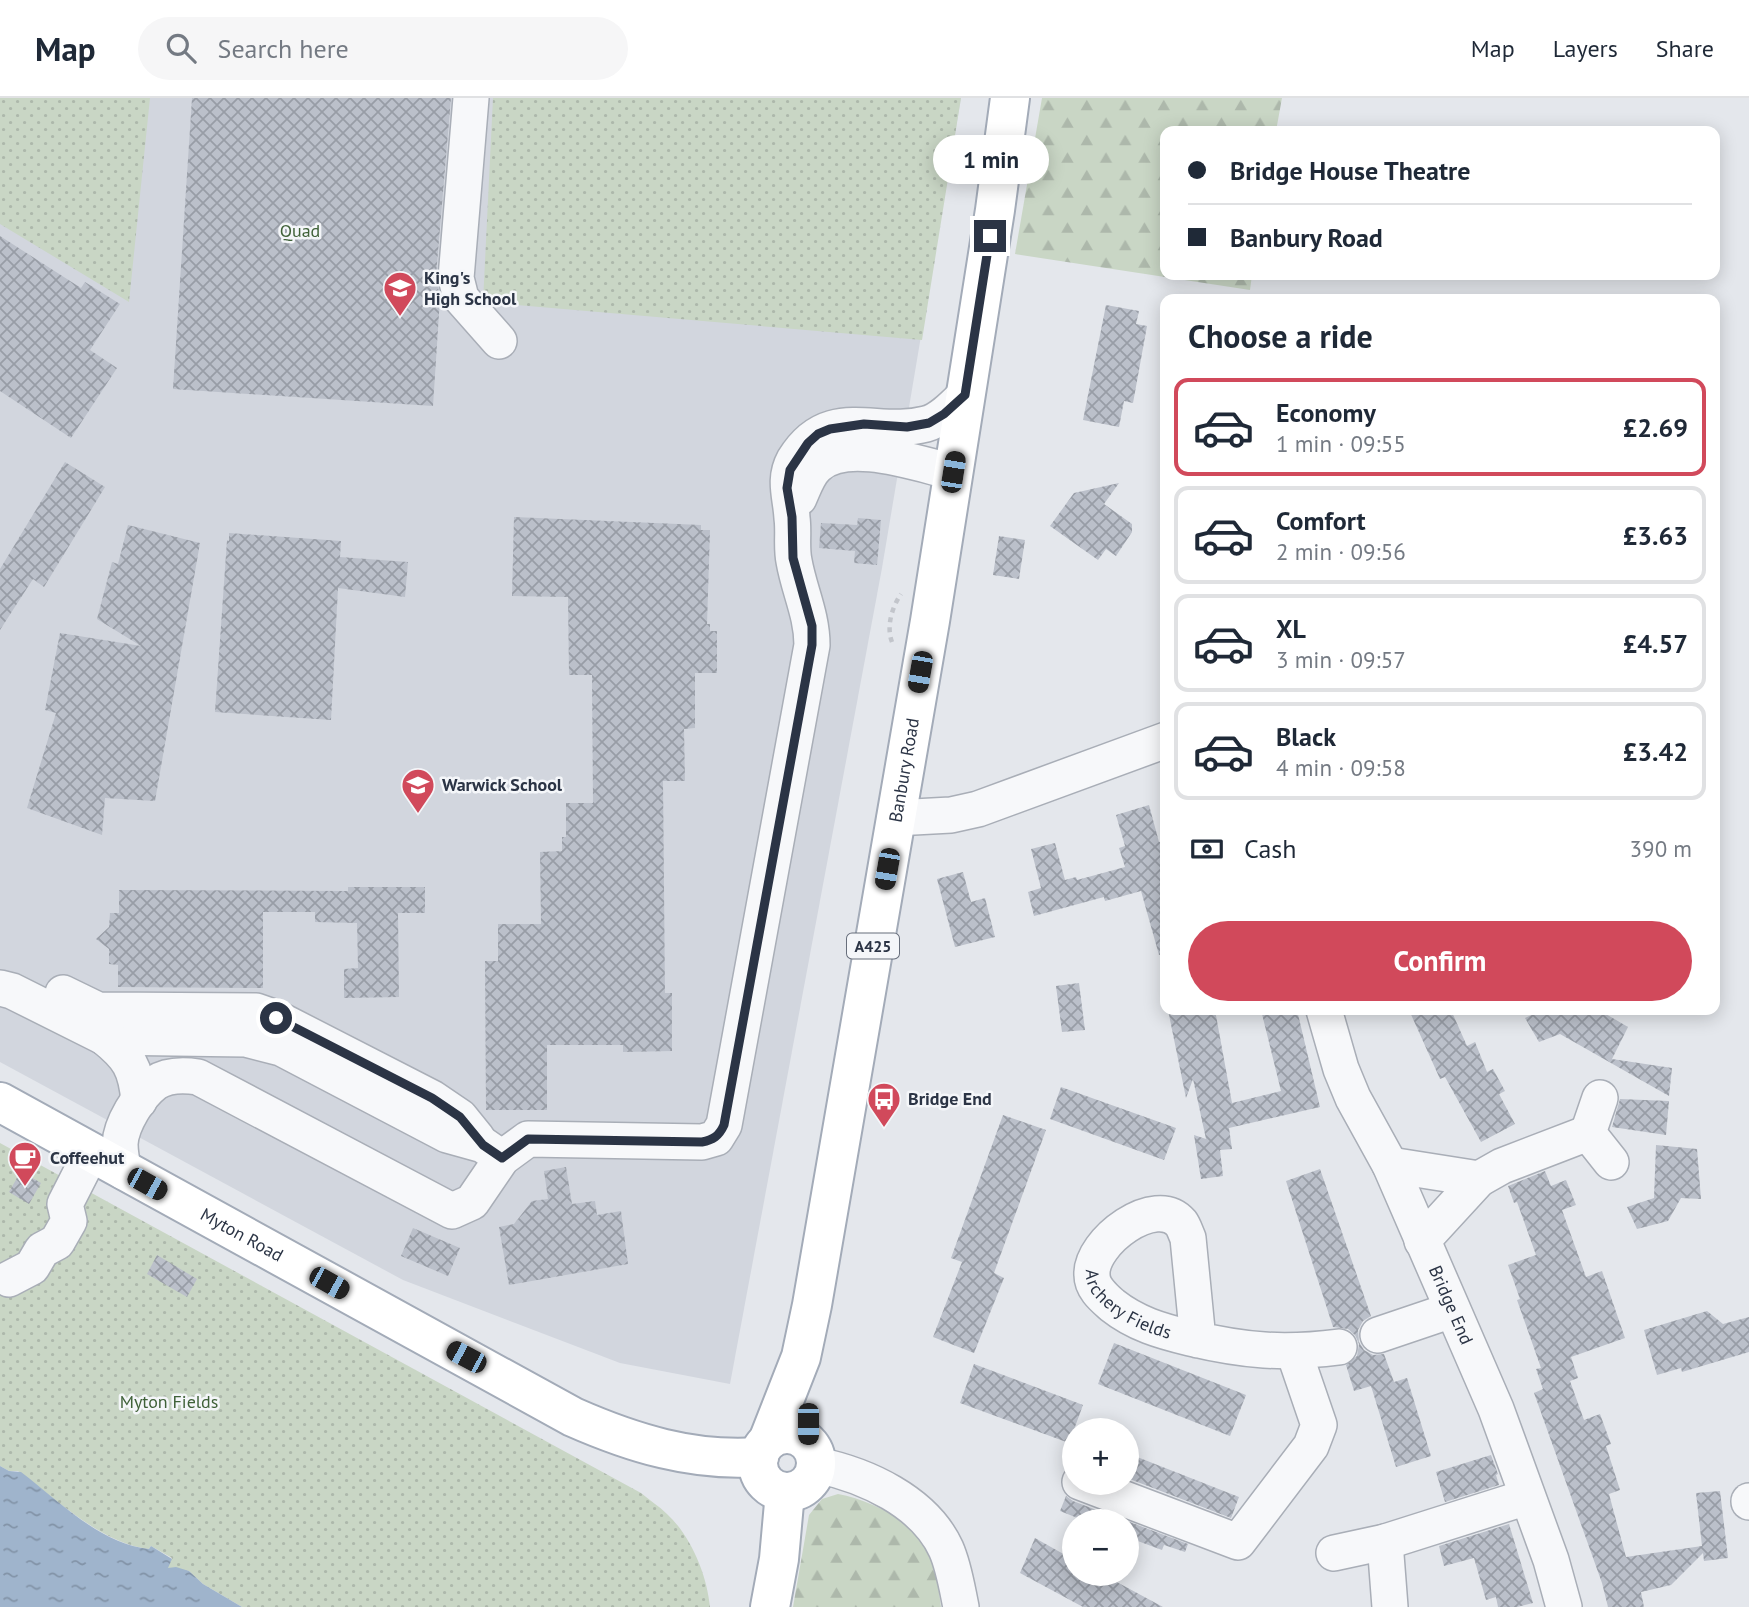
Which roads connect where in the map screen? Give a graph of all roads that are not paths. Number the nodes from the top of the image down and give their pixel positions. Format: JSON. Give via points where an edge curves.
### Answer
{"nodes":[{"id":1,"x":471,"y":98,"type":"edge"},
{"id":2,"x":1010,"y":98,"type":"edge"},
{"id":3,"x":499,"y":341,"type":"dead end"},
{"id":4,"x":965,"y":395,"type":"junction"},
{"id":5,"x":953,"y":472,"type":"junction"},
{"id":6,"x":792,"y":517,"type":"junction"},
{"id":7,"x":1160,"y":742,"type":"edge"},
{"id":8,"x":895,"y":818,"type":"junction"},
{"id":9,"x":0,"y":975,"type":"edge"},
{"id":10,"x":0,"y":988,"type":"edge"},
{"id":11,"x":1325,"y":1015,"type":"edge"},
{"id":12,"x":104,"y":1037,"type":"junction"},
{"id":13,"x":207,"y":1037,"type":"junction"},
{"id":14,"x":198,"y":1077,"type":"junction"},
{"id":15,"x":1600,"y":1098,"type":"dead end"},
{"id":16,"x":139,"y":1101,"type":"junction"},
{"id":17,"x":0,"y":1102,"type":"edge"},
{"id":18,"x":1588,"y":1133,"type":"junction"},
{"id":19,"x":492,"y":1151,"type":"junction"},
{"id":20,"x":91,"y":1153,"type":"junction"},
{"id":21,"x":1611,"y":1162,"type":"dead end"},
{"id":22,"x":1390,"y":1165,"type":"junction"},
{"id":23,"x":124,"y":1172,"type":"junction"},
{"id":24,"x":1479,"y":1179,"type":"junction"},
{"id":25,"x":1422,"y":1241,"type":"junction"},
{"id":26,"x":9,"y":1279,"type":"dead end"},
{"id":27,"x":1452,"y":1310,"type":"junction"},
{"id":28,"x":1378,"y":1335,"type":"dead end"},
{"id":29,"x":1198,"y":1340,"type":"dead end"},
{"id":30,"x":1339,"y":1347,"type":"dead end"},
{"id":31,"x":1294,"y":1352,"type":"junction"},
{"id":32,"x":801,"y":1357,"type":"junction"},
{"id":33,"x":763,"y":1449,"type":"junction"},
{"id":34,"x":812,"y":1453,"type":"junction"},
{"id":35,"x":785,"y":1492,"type":"junction"},
{"id":36,"x":1114,"y":1495,"type":"edge"},
{"id":37,"x":1527,"y":1497,"type":"junction"},
{"id":38,"x":1385,"y":1542,"type":"junction"},
{"id":39,"x":1334,"y":1552,"type":"dead end"},
{"id":40,"x":770,"y":1607,"type":"edge"},
{"id":41,"x":961,"y":1607,"type":"edge"},
{"id":42,"x":1390,"y":1607,"type":"edge"},
{"id":43,"x":1564,"y":1607,"type":"edge"}],
"edges":[{"from":1,"to":3,"type":"street","via":[[456,278],[461,298]]},
{"from":2,"to":4,"type":"main road","name":"Banbury Road","number":"A425"},
{"from":4,"to":5,"type":"main road","name":"Banbury Road","number":"A425"},
{"from":4,"to":6,"type":"street","via":[[929,423],[840,426],[818,434],[790,470],[787,488]]},
{"from":5,"to":6,"type":"street","via":[[895,458],[856,453],[836,456],[816,466]]},
{"from":5,"to":8,"type":"main road","name":"Banbury Road","number":"A425"},
{"from":6,"to":19,"type":"street","via":[[793,558],[812,626],[812,645],[724,1125],[716,1138],[702,1142],[528,1139]]},
{"from":7,"to":8,"type":"street","via":[[978,809]]},
{"from":8,"to":32,"type":"main road","name":"Banbury Road","number":"A425"},
{"from":9,"to":19,"type":"street","via":[[24,975],[98,1010],[256,1011],[276,1018],[432,1098],[460,1117]]},
{"from":10,"to":12,"type":"street"},
{"from":11,"to":22,"type":"street","name":"Bridge End","via":[[1353,1098]]},
{"from":12,"to":13,"type":"street"},
{"from":12,"to":16,"type":"street","via":[[130,1062]]},
{"from":13,"to":14,"type":"street","via":[[196,1052]]},
{"from":13,"to":19,"type":"street","via":[[246,1039],[281,1048],[447,1135]]},
{"from":14,"to":16,"type":"street","via":[[155,1083]]},
{"from":14,"to":19,"type":"street","via":[[452,1211],[472,1202]]},
{"from":15,"to":18,"type":"street"},
{"from":16,"to":23,"type":"street","via":[[122,1134]]},
{"from":17,"to":20,"type":"main road","name":"Myton Road"},
{"from":18,"to":21,"type":"street"},
{"from":18,"to":24,"type":"street"},
{"from":20,"to":23,"type":"main road","name":"Myton Road"},
{"from":20,"to":26,"type":"street","via":[[65,1204],[69,1221],[57,1242],[41,1250],[32,1267]]},
{"from":22,"to":24,"type":"street"},
{"from":22,"to":25,"type":"street","name":"Bridge End"},
{"from":23,"to":33,"type":"main road","name":"Myton Road","via":[[573,1417],[645,1445],[685,1454],[720,1459]]},
{"from":24,"to":25,"type":"street"},
{"from":25,"to":27,"type":"street","name":"Bridge End"},
{"from":27,"to":28,"type":"street"},
{"from":27,"to":37,"type":"street","name":"Bridge End","via":[[1496,1409]]},
{"from":29,"to":31,"type":"street","name":"Archery Fields","via":[[1225,1347]]},
{"from":30,"to":31,"type":"street","name":"Archery Fields"},
{"from":31,"to":36,"type":"street","via":[[1319,1425],[1311,1446],[1238,1542]]},
{"from":32,"to":33,"type":"main road","name":"Banbury Road","number":"A425"},
{"from":32,"to":34,"type":"main road","name":"Banbury Road","number":"A425"},
{"from":33,"to":34,"type":"main road","via":[[784,1434],[801,1437]]},
{"from":33,"to":35,"type":"main road","via":[[758,1466],[765,1482]]},
{"from":34,"to":35,"type":"main road","via":[[815,1474],[804,1487]]},
{"from":34,"to":41,"type":"street","via":[[880,1486],[934,1529],[946,1549]]},
{"from":35,"to":40,"type":"main road"},
{"from":37,"to":38,"type":"street"},
{"from":37,"to":43,"type":"street","name":"Bridge End"},
{"from":38,"to":39,"type":"street"},
{"from":38,"to":42,"type":"street"}]}
